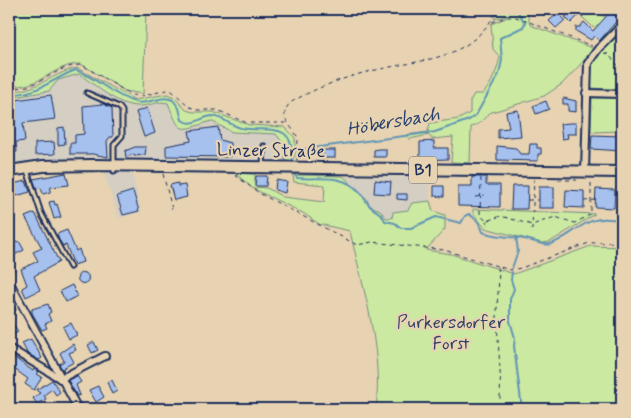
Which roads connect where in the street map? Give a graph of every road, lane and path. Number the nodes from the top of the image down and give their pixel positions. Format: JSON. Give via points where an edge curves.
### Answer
{"nodes":[{"id":1,"x":498,"y":9,"type":"edge"},
{"id":2,"x":491,"y":22,"type":"junction"},
{"id":3,"x":622,"y":25,"type":"edge"},
{"id":4,"x":598,"y":49,"type":"junction"},
{"id":5,"x":622,"y":70,"type":"edge"},
{"id":6,"x":9,"y":88,"type":"edge"},
{"id":7,"x":87,"y":93,"type":"dead end"},
{"id":8,"x":586,"y":93,"type":"junction"},
{"id":9,"x":622,"y":94,"type":"edge"},
{"id":10,"x":286,"y":123,"type":"junction"},
{"id":11,"x":264,"y":146,"type":"dead end"},
{"id":12,"x":27,"y":166,"type":"junction"},
{"id":13,"x":161,"y":166,"type":"junction"},
{"id":14,"x":228,"y":166,"type":"junction"},
{"id":15,"x":263,"y":167,"type":"junction"},
{"id":16,"x":297,"y":167,"type":"junction"},
{"id":17,"x":114,"y":168,"type":"junction"},
{"id":18,"x":9,"y":171,"type":"edge"},
{"id":19,"x":622,"y":172,"type":"edge"},
{"id":20,"x":481,"y":174,"type":"dead end"},
{"id":21,"x":588,"y":175,"type":"junction"},
{"id":22,"x":534,"y":176,"type":"dead end"},
{"id":23,"x":484,"y":196,"type":"dead end"},
{"id":24,"x":475,"y":197,"type":"dead end"},
{"id":25,"x":480,"y":197,"type":"junction"},
{"id":26,"x":528,"y":200,"type":"dead end"},
{"id":27,"x":533,"y":200,"type":"junction"},
{"id":28,"x":539,"y":200,"type":"dead end"},
{"id":29,"x":591,"y":200,"type":"junction"},
{"id":30,"x":596,"y":200,"type":"dead end"},
{"id":31,"x":584,"y":201,"type":"dead end"},
{"id":32,"x":172,"y":209,"type":"dead end"},
{"id":33,"x":486,"y":221,"type":"junction"},
{"id":34,"x":532,"y":225,"type":"junction"},
{"id":35,"x":490,"y":228,"type":"dead end"},
{"id":36,"x":532,"y":230,"type":"dead end"},
{"id":37,"x":622,"y":242,"type":"edge"},
{"id":38,"x":498,"y":266,"type":"junction"},
{"id":39,"x":70,"y":267,"type":"dead end"},
{"id":40,"x":9,"y":281,"type":"edge"},
{"id":41,"x":9,"y":348,"type":"edge"},
{"id":42,"x":105,"y":356,"type":"dead end"},
{"id":43,"x":60,"y":379,"type":"junction"},
{"id":44,"x":78,"y":409,"type":"edge"},
{"id":45,"x":499,"y":409,"type":"edge"}],
"edges":[{"from":1,"to":2,"type":"path"},
{"from":2,"to":4,"type":"path","via":[[506,17],[523,19]]},
{"from":2,"to":10,"type":"path","via":[[466,46],[450,55],[364,73],[294,100],[286,109]]},
{"from":3,"to":4,"type":"street"},
{"from":4,"to":5,"type":"path","via":[[608,54]]},
{"from":4,"to":8,"type":"street","via":[[588,63]]},
{"from":6,"to":10,"type":"path","via":[[37,84],[66,67],[82,65],[132,95],[167,90],[193,108],[217,110],[247,123]]},
{"from":7,"to":17,"type":"lane","via":[[112,103],[122,111],[122,136],[114,145]]},
{"from":8,"to":9,"type":"street"},
{"from":8,"to":21,"type":"street"},
{"from":10,"to":16,"type":"path","via":[[298,138]]},
{"from":11,"to":15,"type":"lane"},
{"from":12,"to":17,"type":"main road","name":"Linzer Straße","number":"B1"},
{"from":12,"to":18,"type":"main road","name":"Linzer Straße","number":"B1"},
{"from":12,"to":39,"type":"lane","via":[[41,213]]},
{"from":13,"to":14,"type":"main road","name":"Linzer Straße","number":"B1"},
{"from":13,"to":17,"type":"main road","name":"Linzer Straße","number":"B1"},
{"from":13,"to":32,"type":"path"},
{"from":14,"to":15,"type":"main road","name":"Linzer Straße","number":"B1"},
{"from":14,"to":38,"type":"path","via":[[237,178],[259,193],[357,245],[372,242],[444,250]]},
{"from":15,"to":16,"type":"main road","name":"Linzer Straße","number":"B1"},
{"from":16,"to":21,"type":"main road","name":"Linzer Straße","number":"B1"},
{"from":19,"to":21,"type":"main road","name":"Linzer Straße","number":"B1"},
{"from":20,"to":25,"type":"path"},
{"from":21,"to":29,"type":"path"},
{"from":22,"to":27,"type":"path"},
{"from":23,"to":25,"type":"path"},
{"from":24,"to":25,"type":"path"},
{"from":25,"to":33,"type":"path","via":[[480,214]]},
{"from":26,"to":27,"type":"path"},
{"from":27,"to":28,"type":"path"},
{"from":27,"to":34,"type":"path"},
{"from":29,"to":30,"type":"path"},
{"from":29,"to":31,"type":"path"},
{"from":29,"to":34,"type":"path","via":[[591,214],[575,223],[555,217]]},
{"from":33,"to":34,"type":"path","via":[[501,216]]},
{"from":33,"to":35,"type":"path"},
{"from":34,"to":36,"type":"path"},
{"from":37,"to":38,"type":"path","via":[[589,243],[522,268],[510,270]]},
{"from":38,"to":45,"type":"path"},
{"from":40,"to":43,"type":"street"},
{"from":41,"to":43,"type":"street"},
{"from":42,"to":43,"type":"street"},
{"from":43,"to":44,"type":"street"}]}
